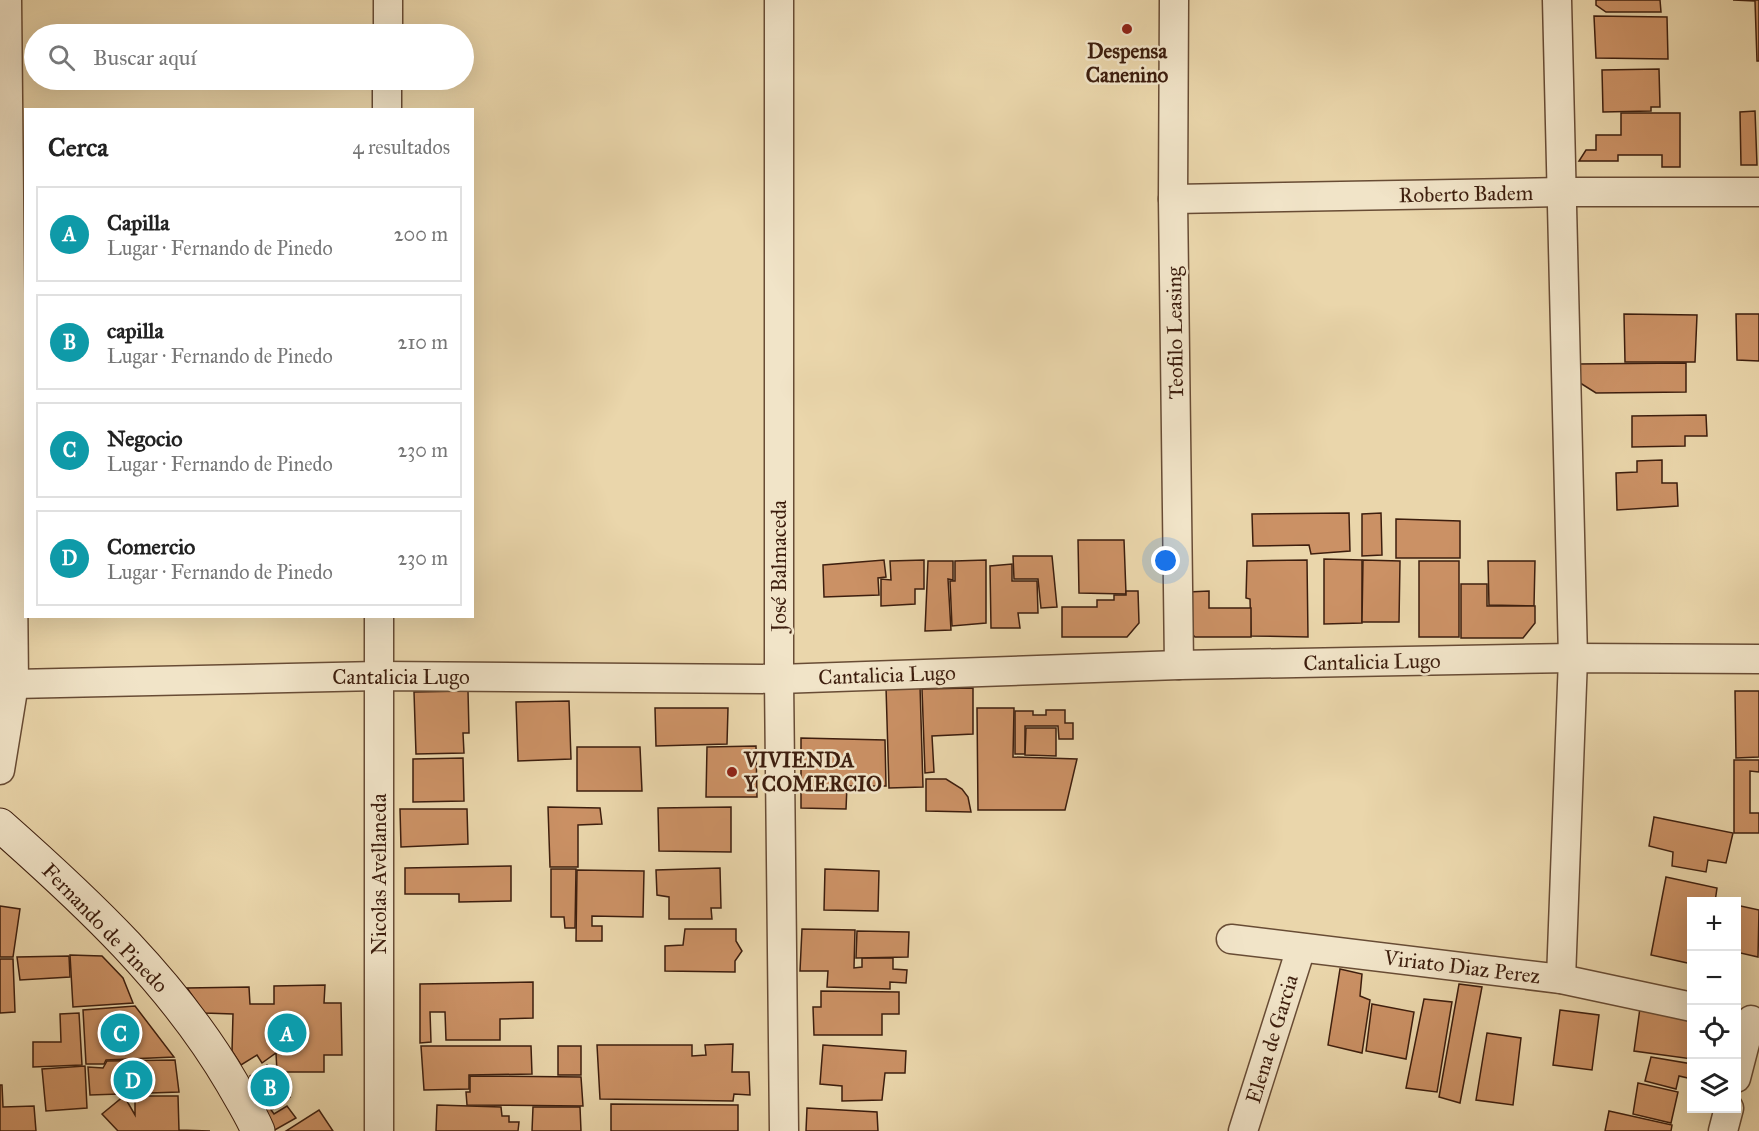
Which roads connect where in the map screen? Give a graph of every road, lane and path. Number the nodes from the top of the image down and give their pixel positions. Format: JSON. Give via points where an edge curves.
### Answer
{"nodes":[{"id":1,"x":7,"y":0,"type":"edge"},
{"id":2,"x":388,"y":0,"type":"edge"},
{"id":3,"x":780,"y":0,"type":"edge"},
{"id":4,"x":1174,"y":0,"type":"edge"},
{"id":5,"x":1557,"y":0,"type":"edge"},
{"id":6,"x":388,"y":24,"type":"edge"},
{"id":7,"x":387,"y":90,"type":"edge"},
{"id":8,"x":387,"y":108,"type":"edge"},
{"id":9,"x":1562,"y":192,"type":"junction"},
{"id":10,"x":1759,"y":192,"type":"edge"},
{"id":11,"x":1173,"y":199,"type":"junction"},
{"id":12,"x":379,"y":618,"type":"edge"},
{"id":13,"x":1573,"y":658,"type":"junction"},
{"id":14,"x":1759,"y":659,"type":"edge"},
{"id":15,"x":1179,"y":665,"type":"junction"},
{"id":16,"x":378,"y":676,"type":"junction"},
{"id":17,"x":779,"y":679,"type":"junction"},
{"id":18,"x":14,"y":684,"type":"junction"},
{"id":19,"x":0,"y":770,"type":"edge"},
{"id":20,"x":0,"y":825,"type":"edge"},
{"id":21,"x":1231,"y":939,"type":"dead end"},
{"id":22,"x":1301,"y":948,"type":"junction"},
{"id":23,"x":1561,"y":979,"type":"junction"},
{"id":24,"x":1687,"y":1006,"type":"edge"},
{"id":25,"x":1749,"y":1020,"type":"edge"},
{"id":26,"x":1741,"y":1059,"type":"edge"},
{"id":27,"x":1728,"y":1113,"type":"edge"},
{"id":28,"x":258,"y":1131,"type":"edge"},
{"id":29,"x":379,"y":1131,"type":"edge"},
{"id":30,"x":784,"y":1131,"type":"edge"},
{"id":31,"x":1244,"y":1131,"type":"edge"},
{"id":32,"x":1723,"y":1131,"type":"edge"}],
"edges":[{"from":1,"to":18,"type":"street"},
{"from":2,"to":6,"type":"street"},
{"from":3,"to":17,"type":"street","name":"José Balmaceda"},
{"from":4,"to":11,"type":"street","name":"Teofilo Leasing"},
{"from":5,"to":9,"type":"street"},
{"from":7,"to":8,"type":"street"},
{"from":9,"to":10,"type":"street","name":"Roberto Badem"},
{"from":9,"to":11,"type":"street","name":"Roberto Badem"},
{"from":9,"to":13,"type":"street"},
{"from":11,"to":15,"type":"street","name":"Teofilo Leasing"},
{"from":12,"to":16,"type":"street","name":"Nicolas Avellaneda"},
{"from":13,"to":14,"type":"street","name":"Cantalicia Lugo"},
{"from":13,"to":15,"type":"street","name":"Cantalicia Lugo"},
{"from":13,"to":23,"type":"street"},
{"from":15,"to":17,"type":"street","name":"Cantalicia Lugo"},
{"from":16,"to":17,"type":"street","name":"Cantalicia Lugo"},
{"from":16,"to":18,"type":"street","name":"Cantalicia Lugo"},
{"from":16,"to":29,"type":"street","name":"Nicolas Avellaneda"},
{"from":17,"to":30,"type":"street","name":"José Balmaceda"},
{"from":18,"to":19,"type":"street"},
{"from":20,"to":28,"type":"main road","name":"Fernando de Pinedo","via":[[144,963],[211,1047]]},
{"from":21,"to":22,"type":"street","name":"Viriato Diaz Perez"},
{"from":22,"to":23,"type":"street","name":"Viriato Diaz Perez"},
{"from":22,"to":31,"type":"street","name":"Elena de Garcia"},
{"from":23,"to":24,"type":"street","name":"Viriato Diaz Perez"},
{"from":25,"to":26,"type":"street"},
{"from":27,"to":32,"type":"street"}]}
